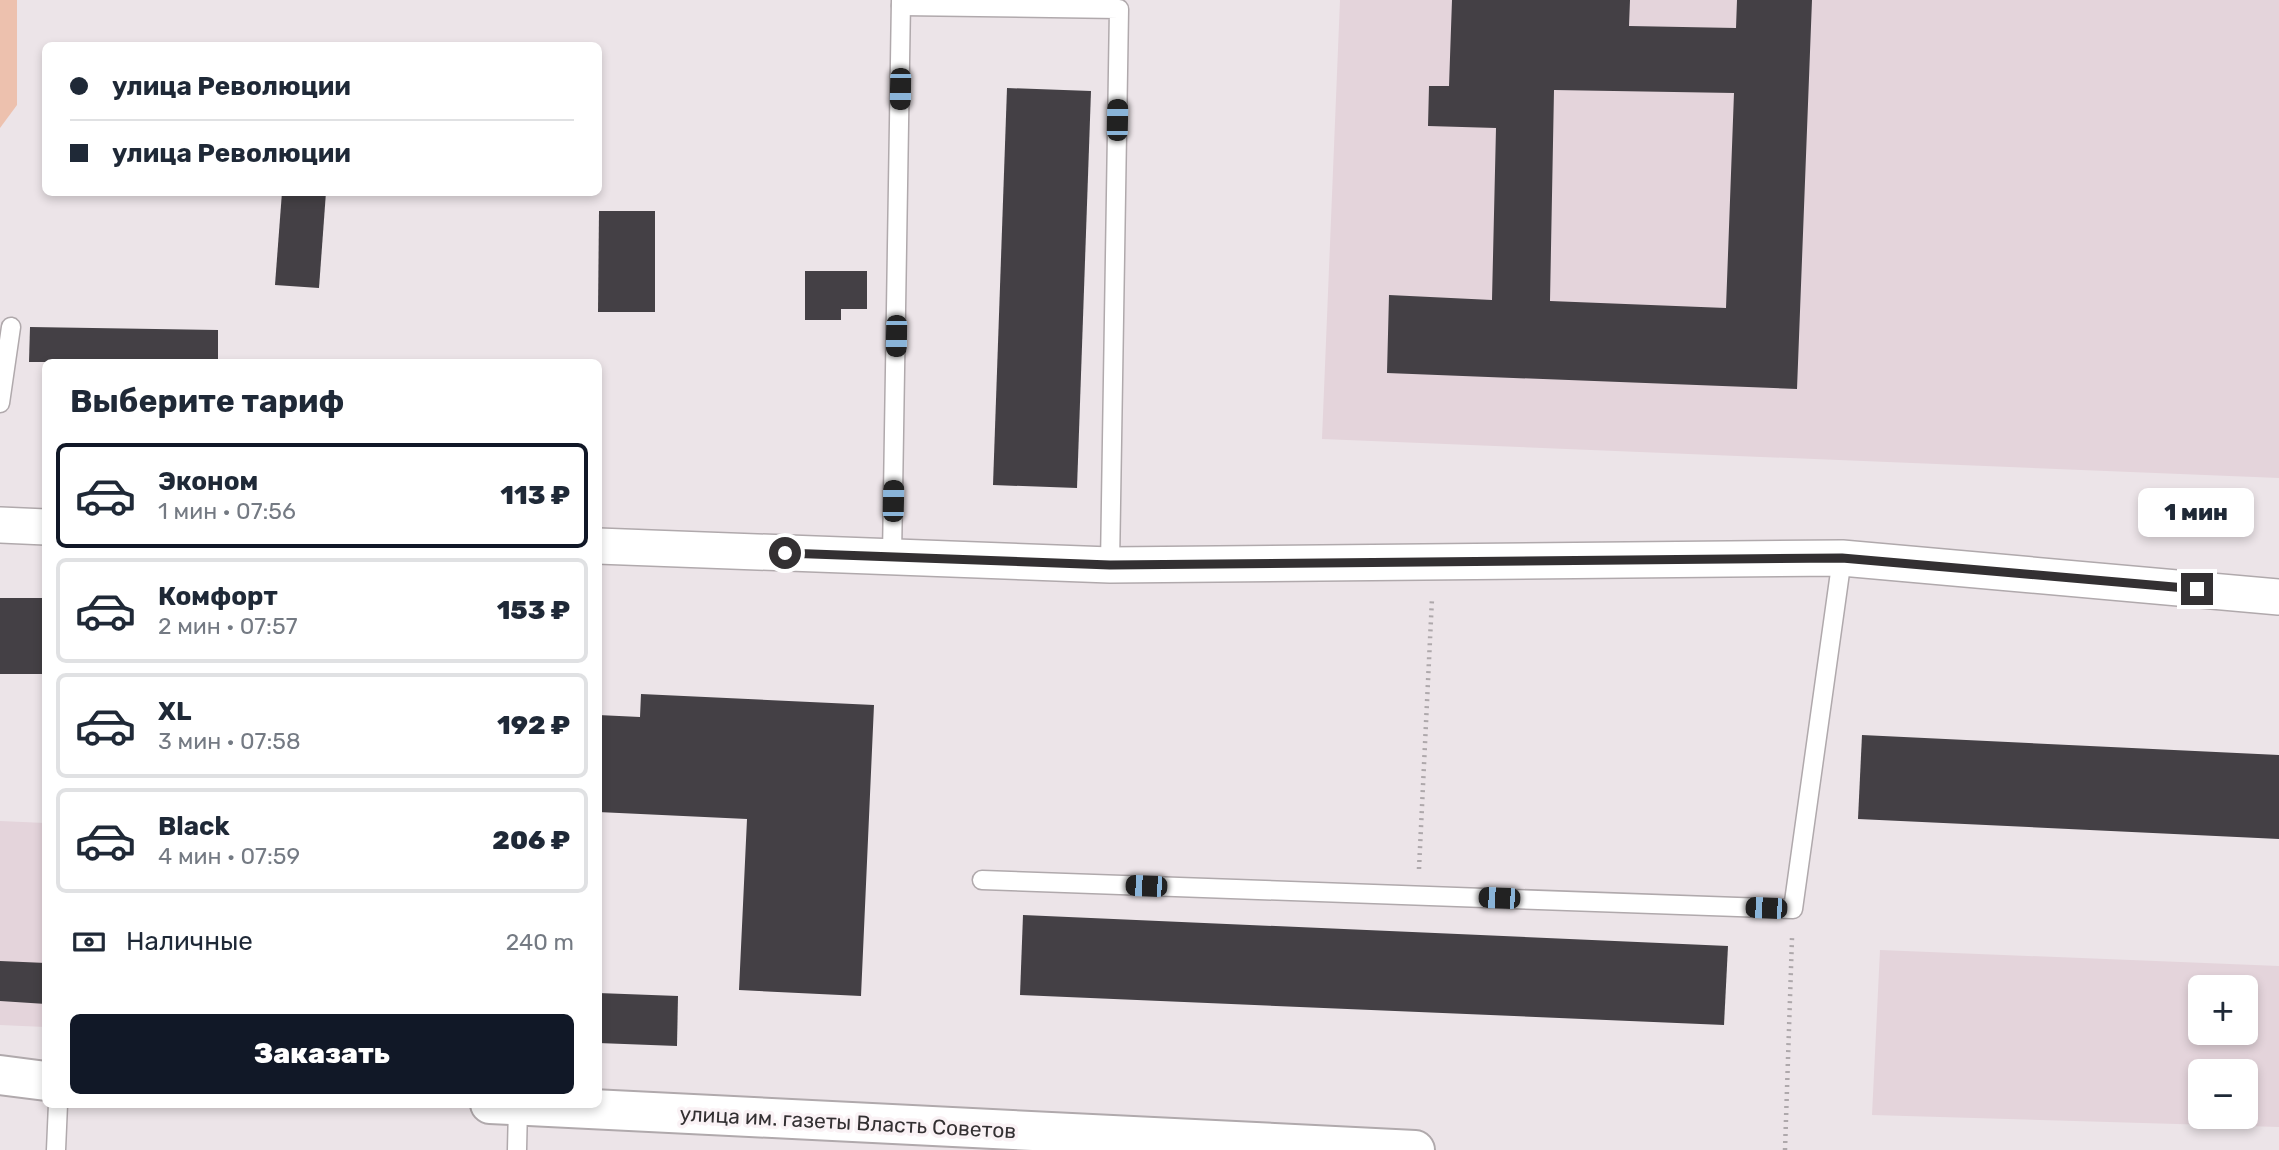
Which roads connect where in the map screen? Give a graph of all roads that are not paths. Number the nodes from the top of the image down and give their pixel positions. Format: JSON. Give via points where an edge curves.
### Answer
{"nodes":[{"id":1,"x":901,"y":3,"type":"edge"},
{"id":2,"x":1119,"y":5,"type":"edge"},
{"id":3,"x":11,"y":327,"type":"dead end"},
{"id":4,"x":0,"y":403,"type":"edge"},
{"id":5,"x":0,"y":526,"type":"edge"},
{"id":6,"x":42,"y":527,"type":"edge"},
{"id":7,"x":602,"y":546,"type":"edge"},
{"id":8,"x":892,"y":556,"type":"junction"},
{"id":9,"x":1842,"y":558,"type":"junction"},
{"id":10,"x":1110,"y":565,"type":"junction"},
{"id":11,"x":2279,"y":597,"type":"edge"},
{"id":12,"x":982,"y":880,"type":"dead end"},
{"id":13,"x":0,"y":1075,"type":"edge"},
{"id":14,"x":42,"y":1080,"type":"edge"},
{"id":15,"x":58,"y":1108,"type":"edge"},
{"id":16,"x":505,"y":1108,"type":"edge"},
{"id":17,"x":565,"y":1108,"type":"edge"},
{"id":18,"x":56,"y":1150,"type":"edge"},
{"id":19,"x":517,"y":1150,"type":"edge"},
{"id":20,"x":1415,"y":1150,"type":"edge"}],
"edges":[{"from":1,"to":2,"type":"lane"},
{"from":1,"to":8,"type":"lane"},
{"from":2,"to":10,"type":"lane"},
{"from":3,"to":4,"type":"lane"},
{"from":5,"to":6,"type":"street"},
{"from":7,"to":8,"type":"street"},
{"from":8,"to":10,"type":"street"},
{"from":9,"to":10,"type":"street"},
{"from":9,"to":11,"type":"street"},
{"from":9,"to":12,"type":"lane","via":[[1793,909]]},
{"from":13,"to":14,"type":"street"},
{"from":15,"to":18,"type":"lane"},
{"from":16,"to":19,"type":"lane"},
{"from":17,"to":20,"type":"street","name":"улица им. газеты Власть Советов"}]}
